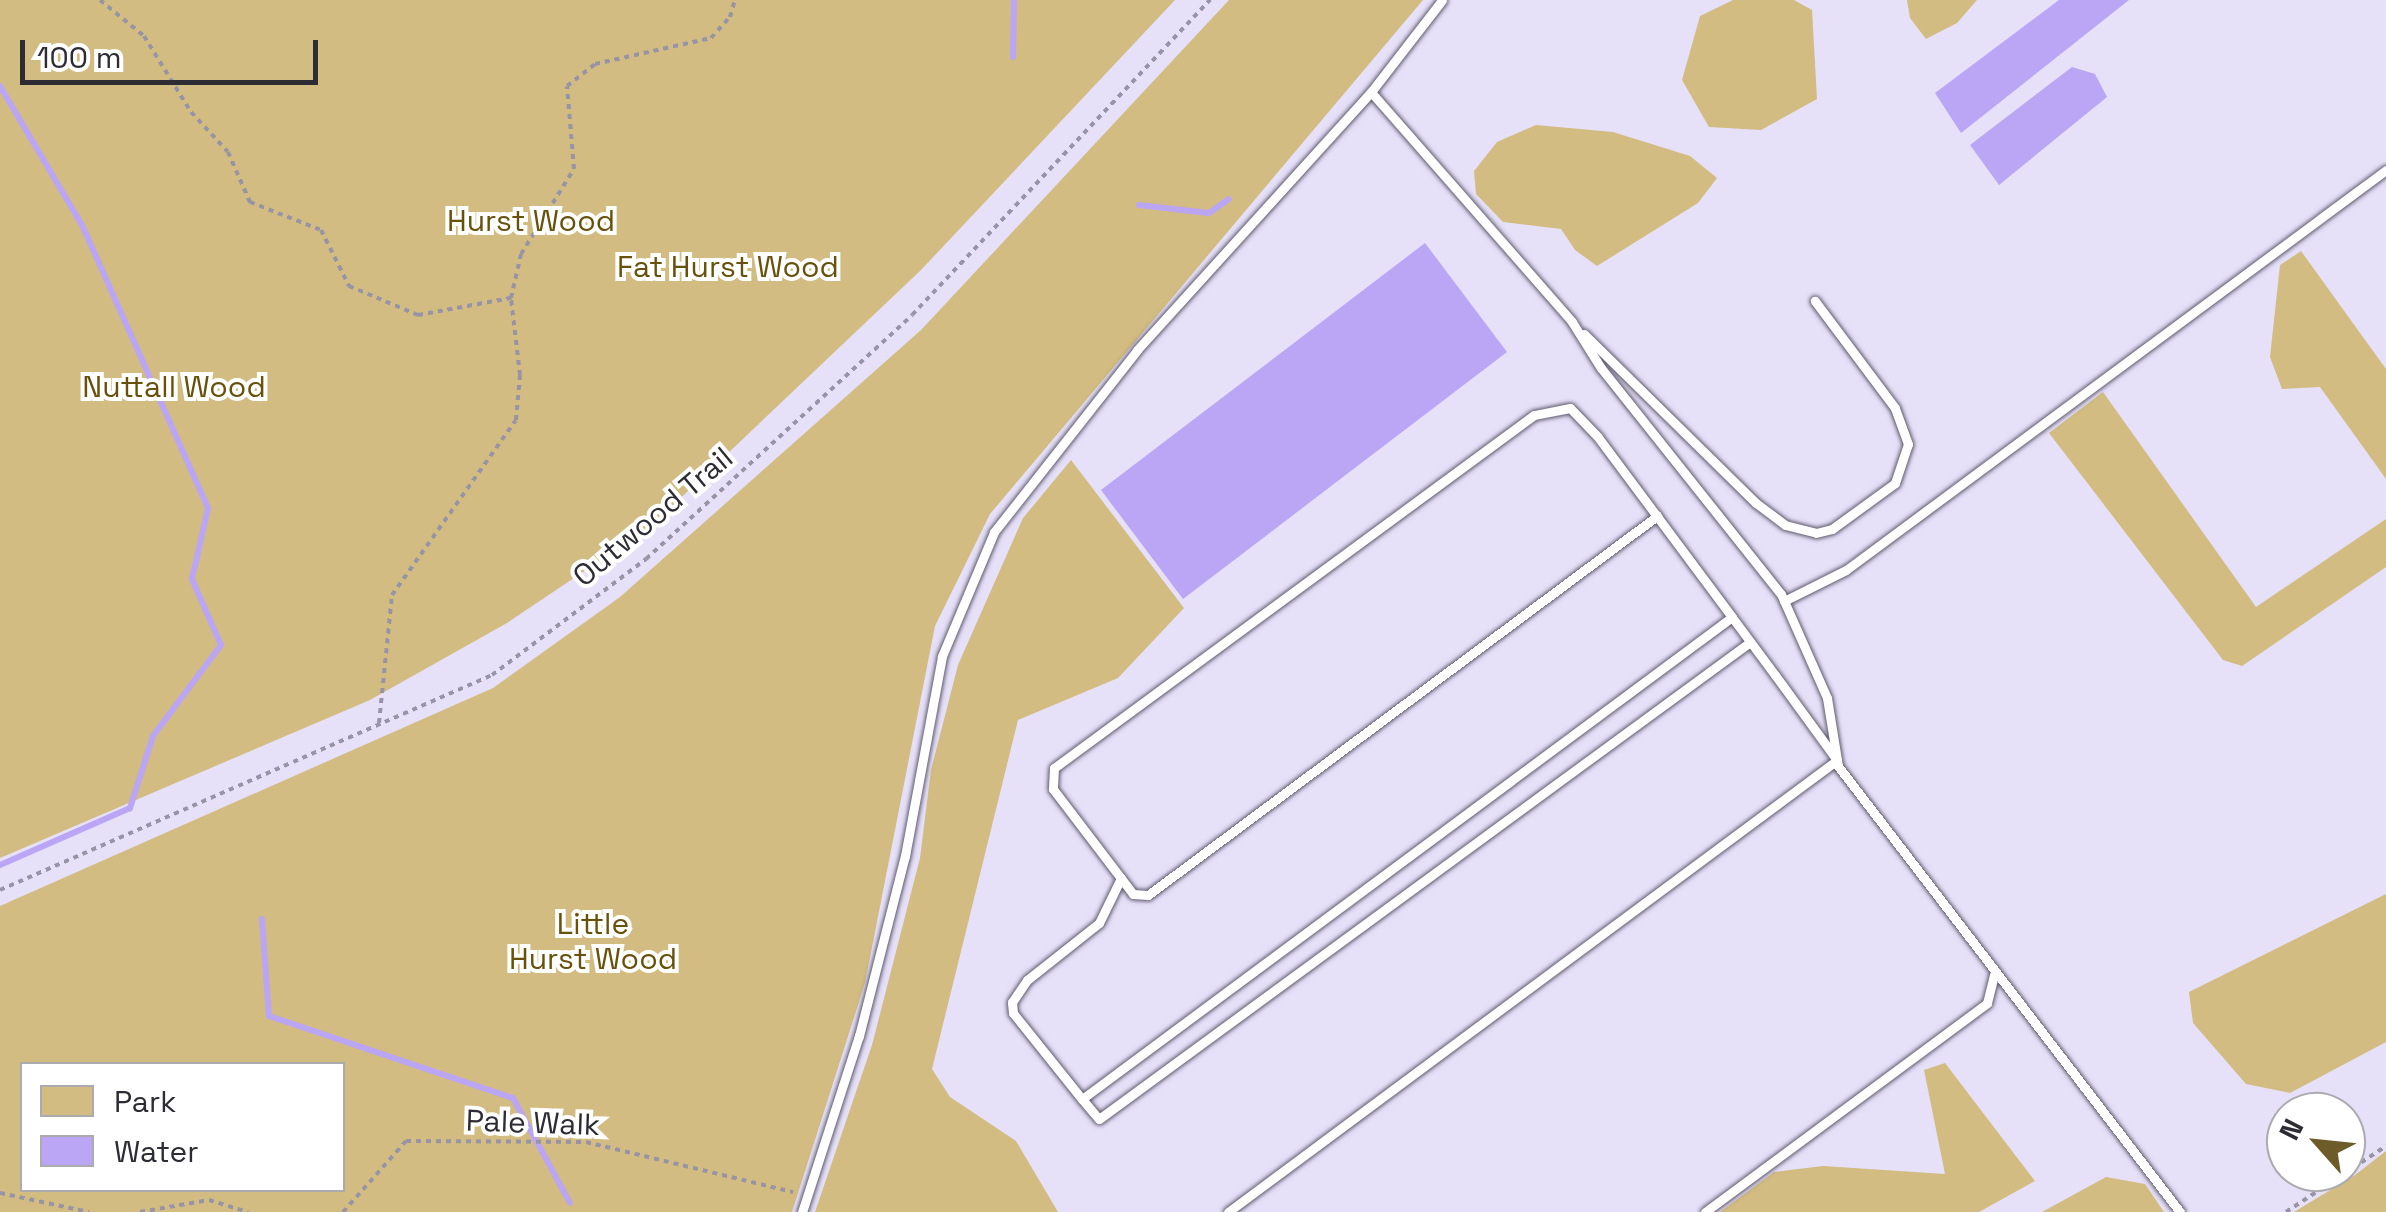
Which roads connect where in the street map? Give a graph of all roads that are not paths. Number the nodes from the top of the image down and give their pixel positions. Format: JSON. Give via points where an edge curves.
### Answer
{"nodes":[{"id":1,"x":1442,"y":0,"type":"edge"},
{"id":2,"x":1371,"y":92,"type":"junction"},
{"id":3,"x":2386,"y":170,"type":"edge"},
{"id":4,"x":1816,"y":301,"type":"dead end"},
{"id":5,"x":1572,"y":322,"type":"junction"},
{"id":6,"x":1657,"y":516,"type":"junction"},
{"id":7,"x":1784,"y":600,"type":"junction"},
{"id":8,"x":1732,"y":617,"type":"junction"},
{"id":9,"x":1750,"y":642,"type":"junction"},
{"id":10,"x":1837,"y":760,"type":"junction"},
{"id":11,"x":1121,"y":878,"type":"junction"},
{"id":12,"x":1994,"y":973,"type":"junction"},
{"id":13,"x":1082,"y":1099,"type":"junction"},
{"id":14,"x":802,"y":1212,"type":"edge"},
{"id":15,"x":1228,"y":1212,"type":"edge"},
{"id":16,"x":1705,"y":1212,"type":"edge"},
{"id":17,"x":2180,"y":1212,"type":"edge"}],
"edges":[{"from":1,"to":2,"type":"lane"},
{"from":2,"to":5,"type":"lane"},
{"from":2,"to":14,"type":"lane","via":[[1137,350],[994,532],[942,656],[905,856],[859,1036]]},
{"from":3,"to":7,"type":"lane","via":[[1846,570]]},
{"from":4,"to":5,"type":"lane","via":[[1895,408],[1908,444],[1895,483],[1832,529],[1816,533],[1785,524],[1756,503]]},
{"from":5,"to":7,"type":"lane"},
{"from":6,"to":8,"type":"lane"},
{"from":6,"to":11,"type":"lane","via":[[1148,895],[1138,898]]},
{"from":6,"to":11,"type":"lane","via":[[1580,413],[1560,408],[1534,415],[1054,768],[1053,789]]},
{"from":7,"to":10,"type":"lane","via":[[1827,698]]},
{"from":8,"to":9,"type":"lane"},
{"from":8,"to":13,"type":"lane"},
{"from":9,"to":10,"type":"lane"},
{"from":9,"to":13,"type":"lane","via":[[1098,1119]]},
{"from":10,"to":12,"type":"lane"},
{"from":10,"to":15,"type":"lane"},
{"from":11,"to":13,"type":"lane","via":[[1099,923],[1027,980],[1012,1002],[1013,1013]]},
{"from":12,"to":16,"type":"lane","via":[[1988,1003]]},
{"from":12,"to":17,"type":"lane"}]}
